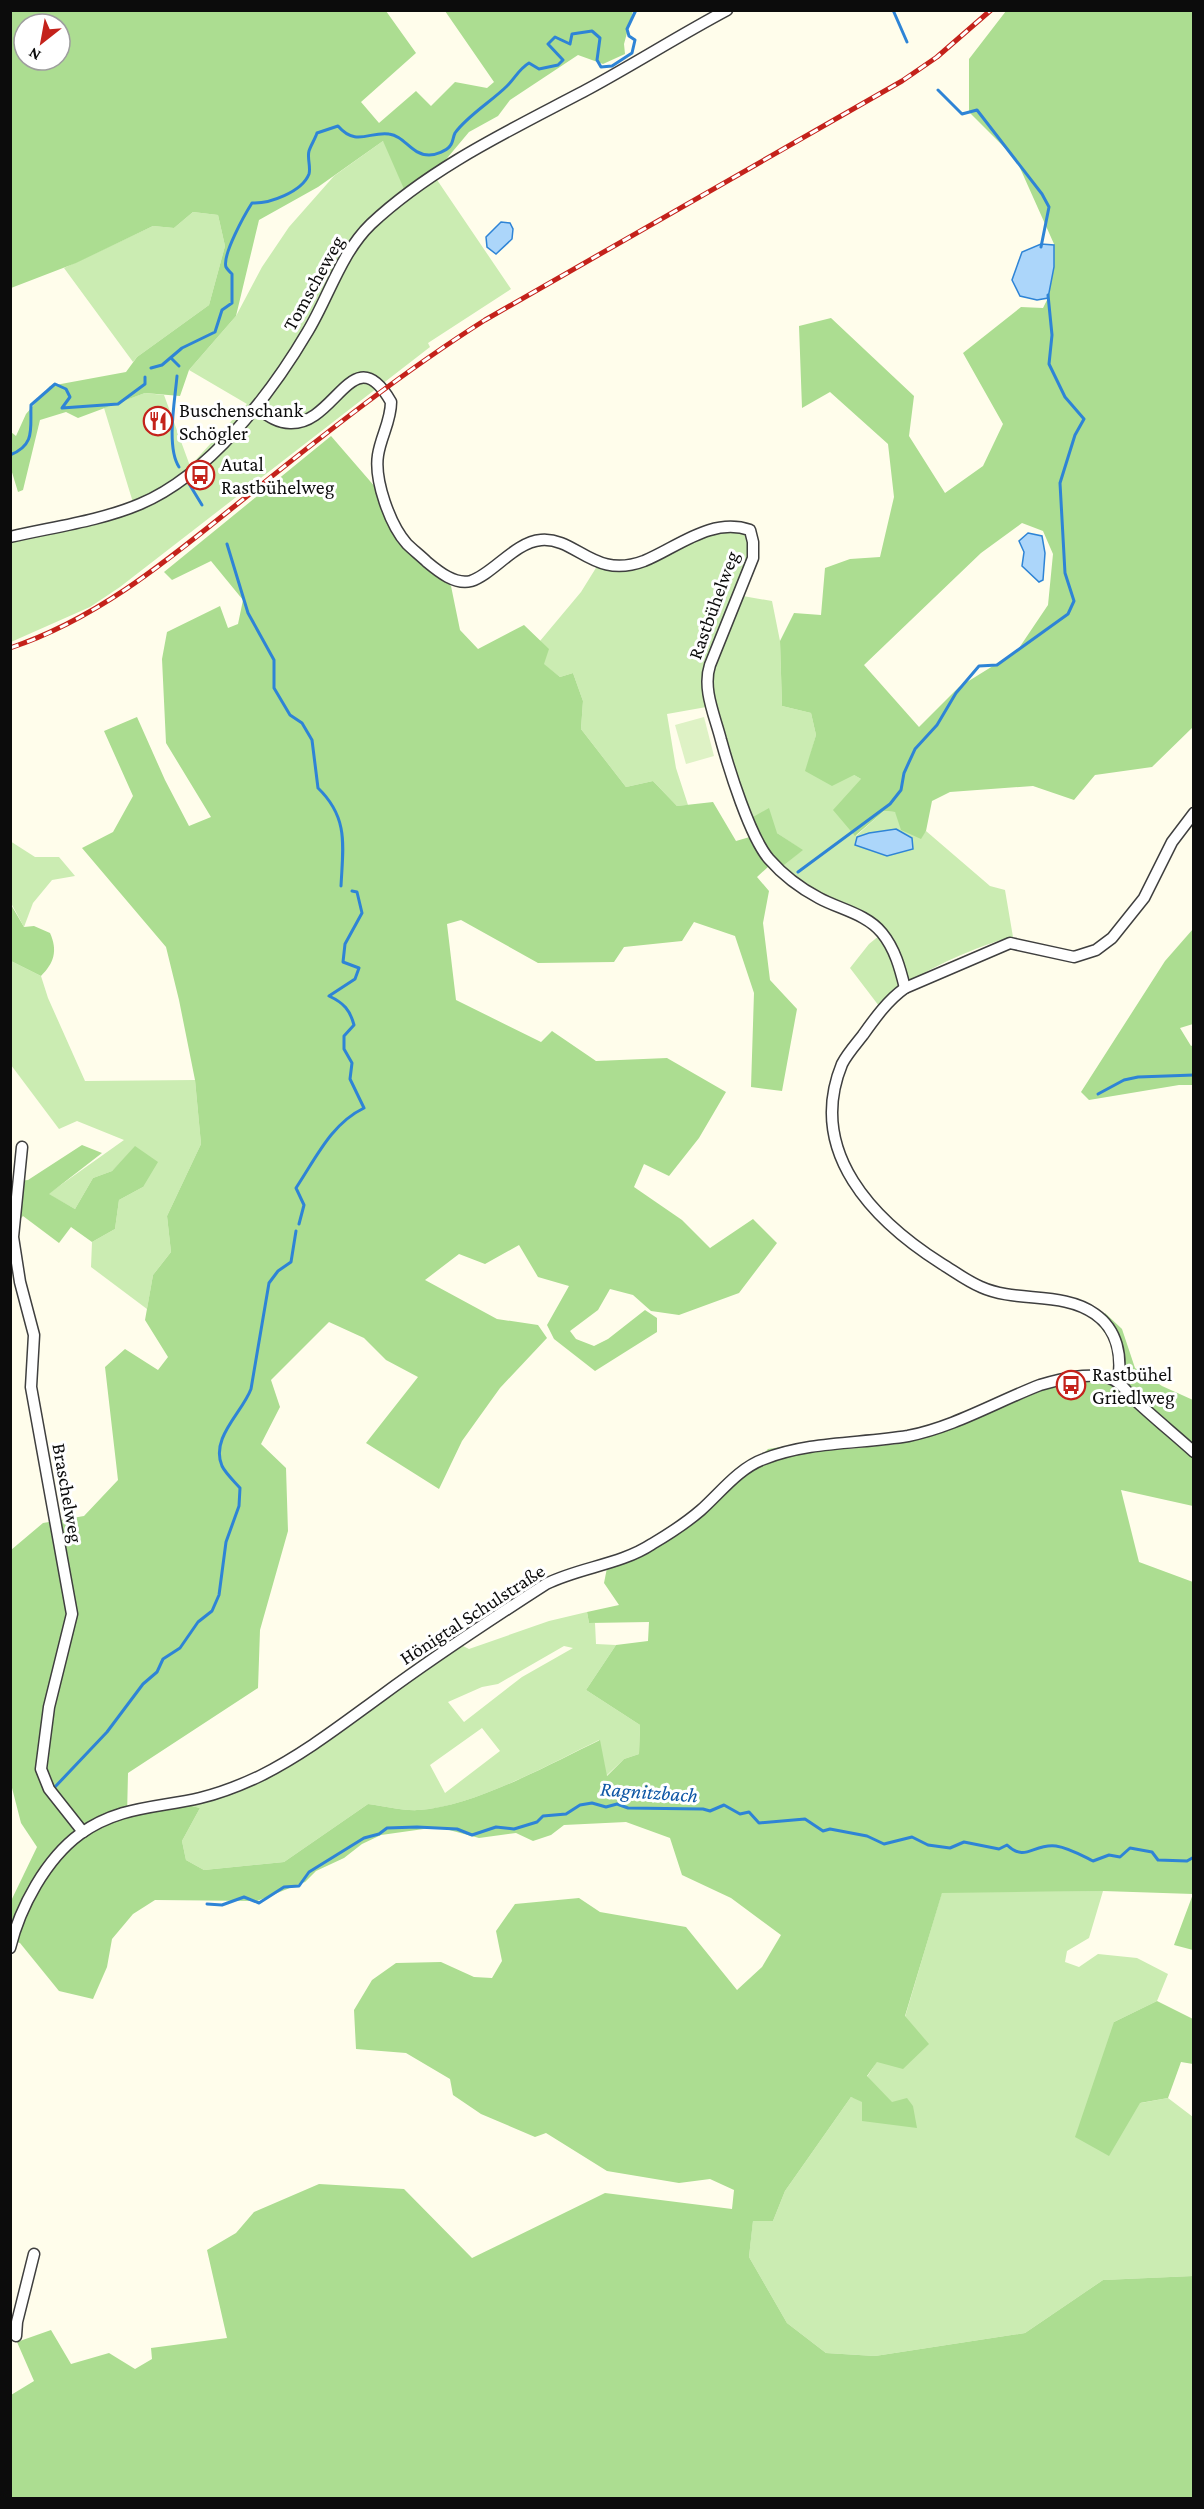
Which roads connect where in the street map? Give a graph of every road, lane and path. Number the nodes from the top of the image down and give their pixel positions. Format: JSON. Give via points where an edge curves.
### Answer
{"nodes":[{"id":1,"x":727,"y":10,"type":"edge"},
{"id":2,"x":257,"y":408,"type":"junction"},
{"id":3,"x":10,"y":537,"type":"edge"},
{"id":4,"x":1194,"y":813,"type":"edge"},
{"id":5,"x":905,"y":988,"type":"junction"},
{"id":6,"x":22,"y":1147,"type":"dead end"},
{"id":7,"x":1118,"y":1382,"type":"junction"},
{"id":8,"x":1194,"y":1452,"type":"edge"},
{"id":9,"x":83,"y":1832,"type":"junction"},
{"id":10,"x":10,"y":1948,"type":"edge"},
{"id":11,"x":34,"y":2254,"type":"dead end"},
{"id":12,"x":16,"y":2336,"type":"dead end"}],
"edges":[{"from":1,"to":2,"type":"street","name":"Tomscheweg","via":[[483,143],[395,203],[351,248],[309,329]]},
{"from":2,"to":3,"type":"street","name":"Tomscheweg","via":[[188,478],[140,504]]},
{"from":2,"to":5,"type":"street","name":"Rastbühelweg","via":[[280,422],[303,421],[360,376],[375,381],[391,402],[389,424],[378,458],[389,512],[406,542],[434,567],[459,582],[473,580],[529,543],[540,540],[551,540],[599,563],[619,566],[643,561],[708,531],[736,526],[750,530],[753,558],[706,683],[728,764],[767,857],[793,882],[819,899],[859,915],[881,931],[896,955]]},
{"from":4,"to":5,"type":"street","via":[[1172,842],[1144,898],[1112,938],[1096,950],[1074,957],[1010,943]]},
{"from":5,"to":7,"type":"street","via":[[843,1061],[837,1079],[833,1113],[846,1171],[885,1223],[967,1280],[984,1288],[1079,1305],[1097,1315],[1114,1334],[1122,1368]]},
{"from":6,"to":9,"type":"street","name":"Braschelweg","via":[[13,1237],[34,1335],[31,1387],[72,1614],[50,1707],[41,1769],[50,1789]]},
{"from":7,"to":8,"type":"street"},
{"from":7,"to":9,"type":"street","name":"Hönigtal Schulstraße","via":[[1101,1377],[1055,1381],[936,1428],[898,1437],[800,1449],[757,1462],[651,1545],[613,1563],[546,1584],[287,1762],[241,1785],[201,1798],[124,1811]]},
{"from":9,"to":10,"type":"street","name":"Hönigtal Schulstraße","via":[[52,1862],[28,1901]]},
{"from":11,"to":12,"type":"street"}]}
